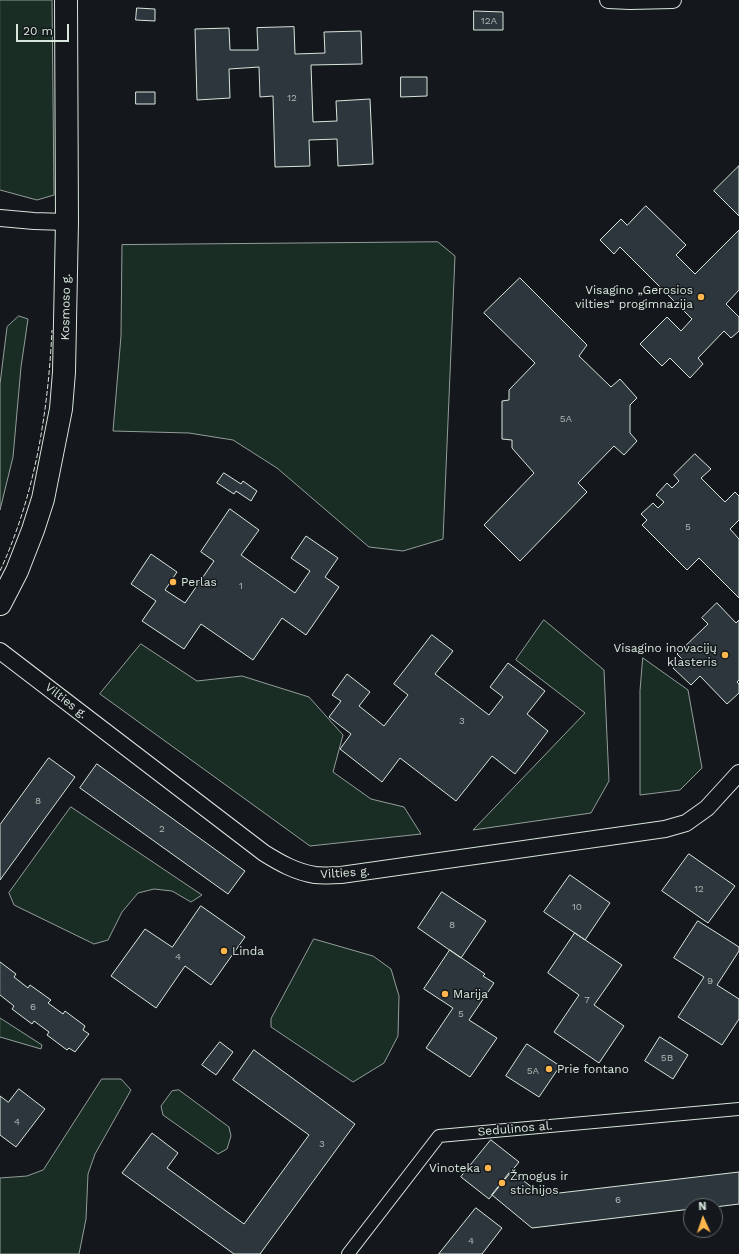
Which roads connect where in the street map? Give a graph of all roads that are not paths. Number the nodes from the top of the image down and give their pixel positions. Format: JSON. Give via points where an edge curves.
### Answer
{"nodes":[{"id":1,"x":66,"y":0,"type":"edge"},
{"id":2,"x":608,"y":0,"type":"edge"},
{"id":3,"x":673,"y":0,"type":"edge"},
{"id":4,"x":0,"y":218,"type":"edge"},
{"id":5,"x":67,"y":222,"type":"junction"},
{"id":6,"x":0,"y":604,"type":"edge"},
{"id":7,"x":0,"y":651,"type":"edge"},
{"id":8,"x":739,"y":773,"type":"edge"},
{"id":9,"x":739,"y":1109,"type":"edge"},
{"id":10,"x":348,"y":1254,"type":"edge"}],
"edges":[{"from":1,"to":5,"type":"main road","name":"Kosmoso g."},
{"from":2,"to":3,"type":"street"},
{"from":4,"to":5,"type":"street"},
{"from":5,"to":6,"type":"main road","name":"Kosmoso g.","via":[[61,409],[43,498],[33,530],[17,571]]},
{"from":7,"to":8,"type":"street","name":"Vilties g.","via":[[264,852],[292,869],[317,875],[341,875],[665,829],[686,823],[707,808]]},
{"from":9,"to":10,"type":"street","name":"Sedulinos al.","via":[[439,1136]]}]}
